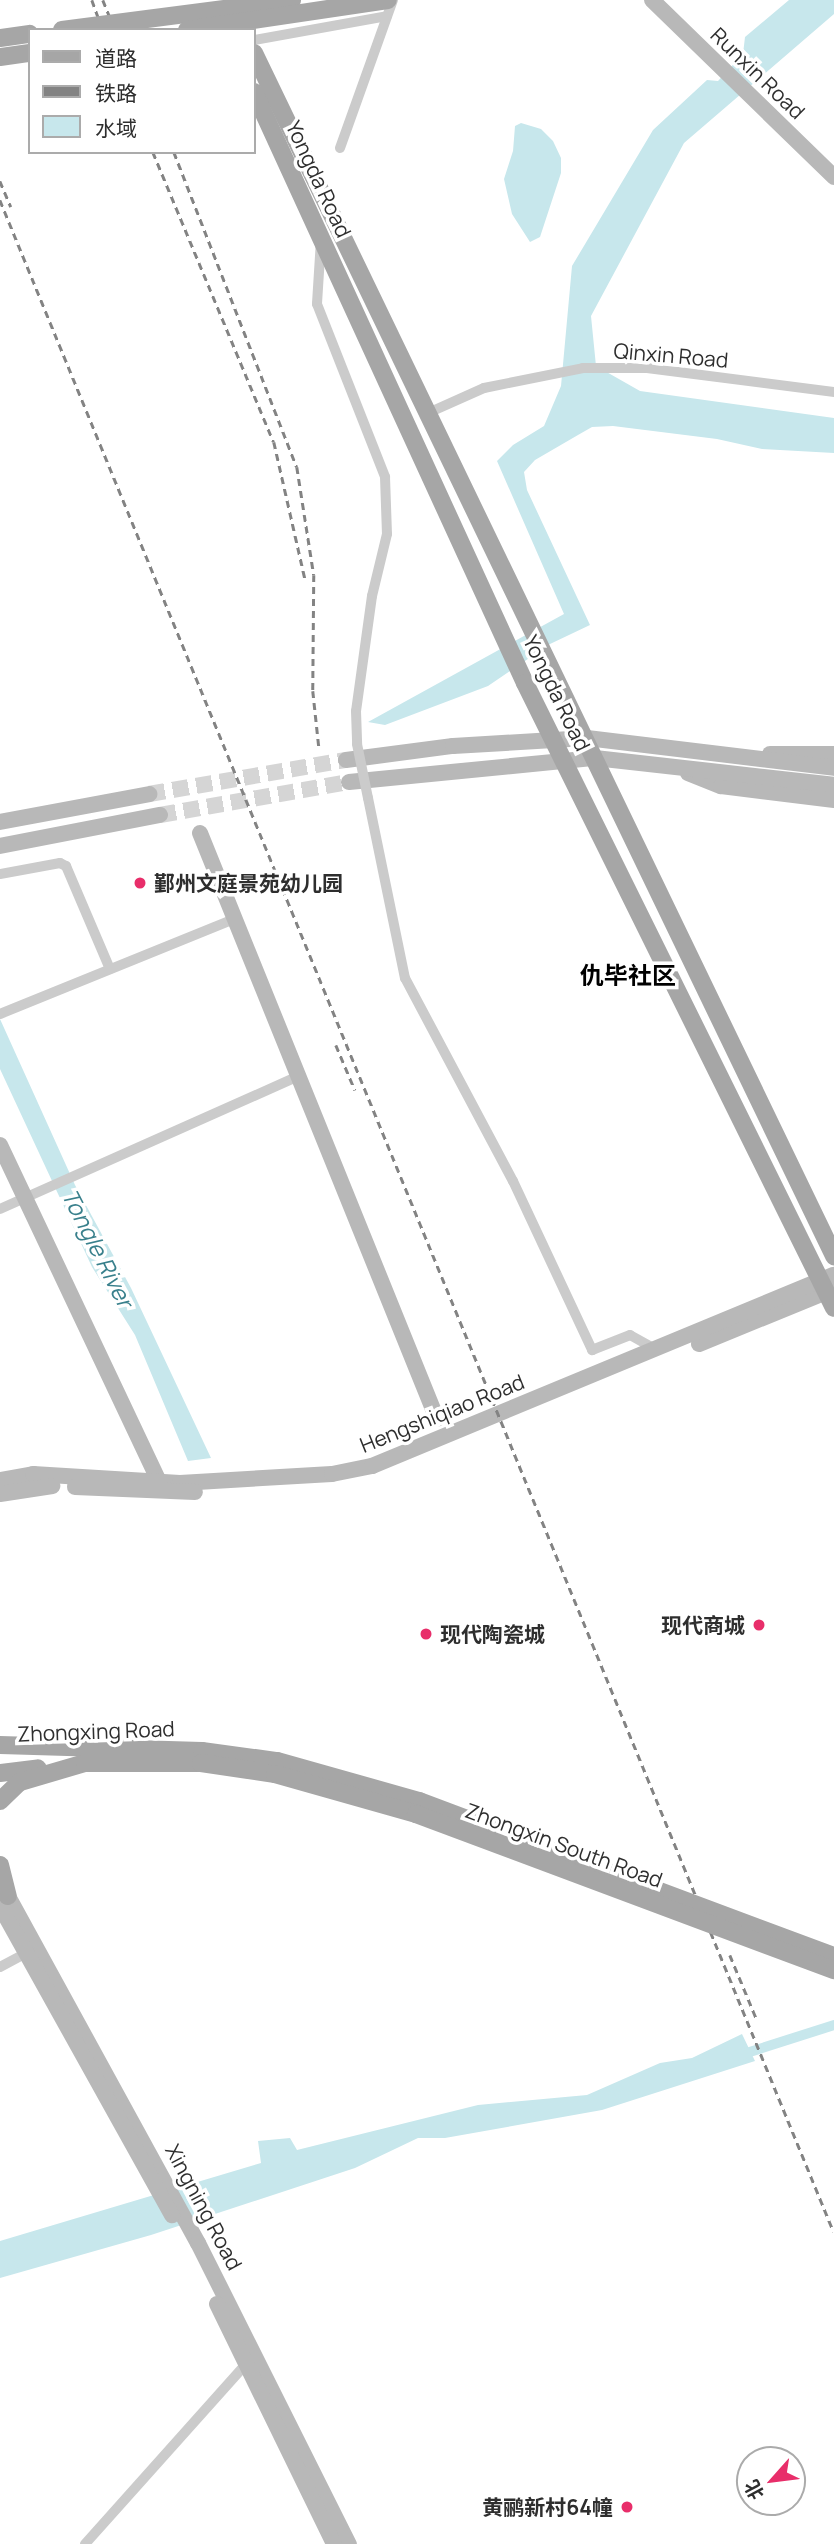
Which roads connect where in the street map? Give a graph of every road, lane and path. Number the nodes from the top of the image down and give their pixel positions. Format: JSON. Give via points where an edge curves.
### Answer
{"nodes":[{"id":1,"x":211,"y":0,"type":"edge"},
{"id":2,"x":228,"y":0,"type":"edge"},
{"id":3,"x":292,"y":0,"type":"edge"},
{"id":4,"x":652,"y":0,"type":"edge"},
{"id":5,"x":389,"y":5,"type":"edge"},
{"id":6,"x":77,"y":28,"type":"edge"},
{"id":7,"x":203,"y":28,"type":"edge"},
{"id":8,"x":224,"y":28,"type":"edge"},
{"id":9,"x":241,"y":28,"type":"edge"},
{"id":10,"x":28,"y":34,"type":"edge"},
{"id":11,"x":0,"y":38,"type":"edge"},
{"id":12,"x":256,"y":39,"type":"edge"},
{"id":13,"x":28,"y":53,"type":"edge"},
{"id":14,"x":0,"y":57,"type":"edge"},
{"id":15,"x":256,"y":57,"type":"edge"},
{"id":16,"x":256,"y":96,"type":"edge"},
{"id":17,"x":340,"y":148,"type":"dead end"},
{"id":18,"x":834,"y":177,"type":"edge"},
{"id":19,"x":321,"y":237,"type":"junction"},
{"id":20,"x":834,"y":392,"type":"edge"},
{"id":21,"x":428,"y":413,"type":"junction"},
{"id":22,"x":587,"y":738,"type":"junction"},
{"id":23,"x":554,"y":740,"type":"junction"},
{"id":24,"x":834,"y":754,"type":"edge"},
{"id":25,"x":742,"y":757,"type":"junction"},
{"id":26,"x":595,"y":758,"type":"junction"},
{"id":27,"x":346,"y":760,"type":"tunnel mouth"},
{"id":28,"x":564,"y":760,"type":"junction"},
{"id":29,"x":677,"y":767,"type":"junction"},
{"id":30,"x":834,"y":768,"type":"edge"},
{"id":31,"x":349,"y":782,"type":"tunnel mouth"},
{"id":32,"x":834,"y":785,"type":"edge"},
{"id":33,"x":149,"y":794,"type":"tunnel mouth"},
{"id":34,"x":834,"y":800,"type":"edge"},
{"id":35,"x":160,"y":815,"type":"tunnel mouth"},
{"id":36,"x":0,"y":822,"type":"edge"},
{"id":37,"x":200,"y":832,"type":"dead end"},
{"id":38,"x":0,"y":846,"type":"edge"},
{"id":39,"x":0,"y":874,"type":"edge"},
{"id":40,"x":236,"y":918,"type":"junction"},
{"id":41,"x":110,"y":969,"type":"junction"},
{"id":42,"x":6,"y":1012,"type":"edge"},
{"id":43,"x":301,"y":1075,"type":"junction"},
{"id":44,"x":0,"y":1145,"type":"edge"},
{"id":45,"x":23,"y":1196,"type":"junction"},
{"id":46,"x":0,"y":1209,"type":"edge"},
{"id":47,"x":834,"y":1256,"type":"edge"},
{"id":48,"x":830,"y":1289,"type":"edge"},
{"id":49,"x":657,"y":1350,"type":"junction"},
{"id":50,"x":437,"y":1419,"type":"dead end"},
{"id":51,"x":0,"y":1480,"type":"edge"},
{"id":52,"x":159,"y":1481,"type":"junction"},
{"id":53,"x":0,"y":1494,"type":"edge"},
{"id":54,"x":0,"y":1745,"type":"edge"},
{"id":55,"x":85,"y":1756,"type":"junction"},
{"id":56,"x":0,"y":1757,"type":"edge"},
{"id":57,"x":276,"y":1767,"type":"junction"},
{"id":58,"x":0,"y":1773,"type":"edge"},
{"id":59,"x":0,"y":1801,"type":"edge"},
{"id":60,"x":0,"y":1865,"type":"edge"},
{"id":61,"x":3,"y":1895,"type":"edge"},
{"id":62,"x":26,"y":1953,"type":"junction"},
{"id":63,"x":834,"y":1956,"type":"edge"},
{"id":64,"x":0,"y":1967,"type":"edge"},
{"id":65,"x":834,"y":1969,"type":"edge"},
{"id":66,"x":143,"y":2151,"type":"junction"},
{"id":67,"x":194,"y":2245,"type":"junction"},
{"id":68,"x":246,"y":2364,"type":"junction"},
{"id":69,"x":85,"y":2544,"type":"edge"},
{"id":70,"x":334,"y":2544,"type":"edge"},
{"id":71,"x":349,"y":2544,"type":"edge"}],
"edges":[{"from":1,"to":8,"type":"main road"},
{"from":2,"to":9,"type":"main road"},
{"from":3,"to":6,"type":"main road","bridge":true},
{"from":4,"to":18,"type":"main road","name":"Runxin Road"},
{"from":5,"to":7,"type":"main road","bridge":true},
{"from":5,"to":12,"type":"street"},
{"from":5,"to":17,"type":"street"},
{"from":10,"to":11,"type":"main road"},
{"from":13,"to":14,"type":"main road"},
{"from":15,"to":21,"type":"main road","name":"Yongda Road"},
{"from":16,"to":19,"type":"main road","name":"Yongda Road"},
{"from":19,"to":23,"type":"main road","name":"Yongda Road"},
{"from":19,"to":49,"type":"street","bridge":true,"via":[[317,304],[385,477],[387,534],[372,597],[356,711],[357,744],[405,978],[513,1181],[592,1350],[630,1335]]},
{"from":20,"to":21,"type":"street","name":"Qinxin Road","via":[[647,368],[583,368],[484,388]]},
{"from":21,"to":22,"type":"main road","name":"Yongda Road"},
{"from":22,"to":23,"type":"main road"},
{"from":22,"to":25,"type":"main road"},
{"from":22,"to":26,"type":"main road","name":"Yongda Road"},
{"from":23,"to":27,"type":"main road"},
{"from":23,"to":28,"type":"main road","name":"Yongda Road"},
{"from":24,"to":25,"type":"main road","via":[[797,750]]},
{"from":25,"to":30,"type":"main road"},
{"from":26,"to":28,"type":"main road"},
{"from":26,"to":29,"type":"main road"},
{"from":26,"to":47,"type":"main road","name":"Yongda Road"},
{"from":28,"to":31,"type":"main road"},
{"from":28,"to":48,"type":"main road","name":"Yongda Road"},
{"from":29,"to":32,"type":"main road"},
{"from":29,"to":34,"type":"main road","via":[[721,786]]},
{"from":33,"to":36,"type":"main road"},
{"from":35,"to":38,"type":"main road"},
{"from":37,"to":40,"type":"main road"},
{"from":39,"to":41,"type":"street","via":[[60,863],[66,866]]},
{"from":40,"to":41,"type":"street"},
{"from":40,"to":43,"type":"main road"},
{"from":41,"to":42,"type":"street"},
{"from":43,"to":45,"type":"street"},
{"from":43,"to":50,"type":"main road"},
{"from":44,"to":45,"type":"main road"},
{"from":45,"to":46,"type":"street"},
{"from":45,"to":52,"type":"main road"},
{"from":48,"to":49,"type":"main road","name":"Hengshiqiao Road"},
{"from":48,"to":53,"type":"main road","name":"Hengshiqiao Road","via":[[384,1472],[353,1480],[161,1494],[35,1485]]},
{"from":49,"to":52,"type":"main road","name":"Hengshiqiao Road","via":[[372,1466],[304,1476]]},
{"from":51,"to":52,"type":"main road","name":"Hengshiqiao Road","via":[[33,1474]]},
{"from":54,"to":55,"type":"main road"},
{"from":55,"to":56,"type":"main road","name":"Zhongxing Road"},
{"from":55,"to":57,"type":"main road","name":"Zhongxing Road","via":[[202,1751]]},
{"from":55,"to":58,"type":"main road","name":"Zhongxing Road"},
{"from":55,"to":59,"type":"main road","via":[[20,1782]]},
{"from":57,"to":63,"type":"main road","name":"Zhongxin South Road","bridge":true,"via":[[419,1801]]},
{"from":57,"to":65,"type":"main road","name":"Zhongxin South Road","bridge":true},
{"from":60,"to":61,"type":"main road","name":"Xingning Road"},
{"from":61,"to":62,"type":"main road","name":"Xingning Road"},
{"from":61,"to":66,"type":"main road","name":"Xingning Road"},
{"from":62,"to":64,"type":"street"},
{"from":62,"to":66,"type":"main road","name":"Xingning Road"},
{"from":66,"to":67,"type":"main road","name":"Xingning Road"},
{"from":67,"to":68,"type":"main road","name":"Xingning Road"},
{"from":67,"to":71,"type":"main road","name":"Xingning Road"},
{"from":68,"to":69,"type":"street"},
{"from":68,"to":70,"type":"main road","name":"Xingning Road"}]}
